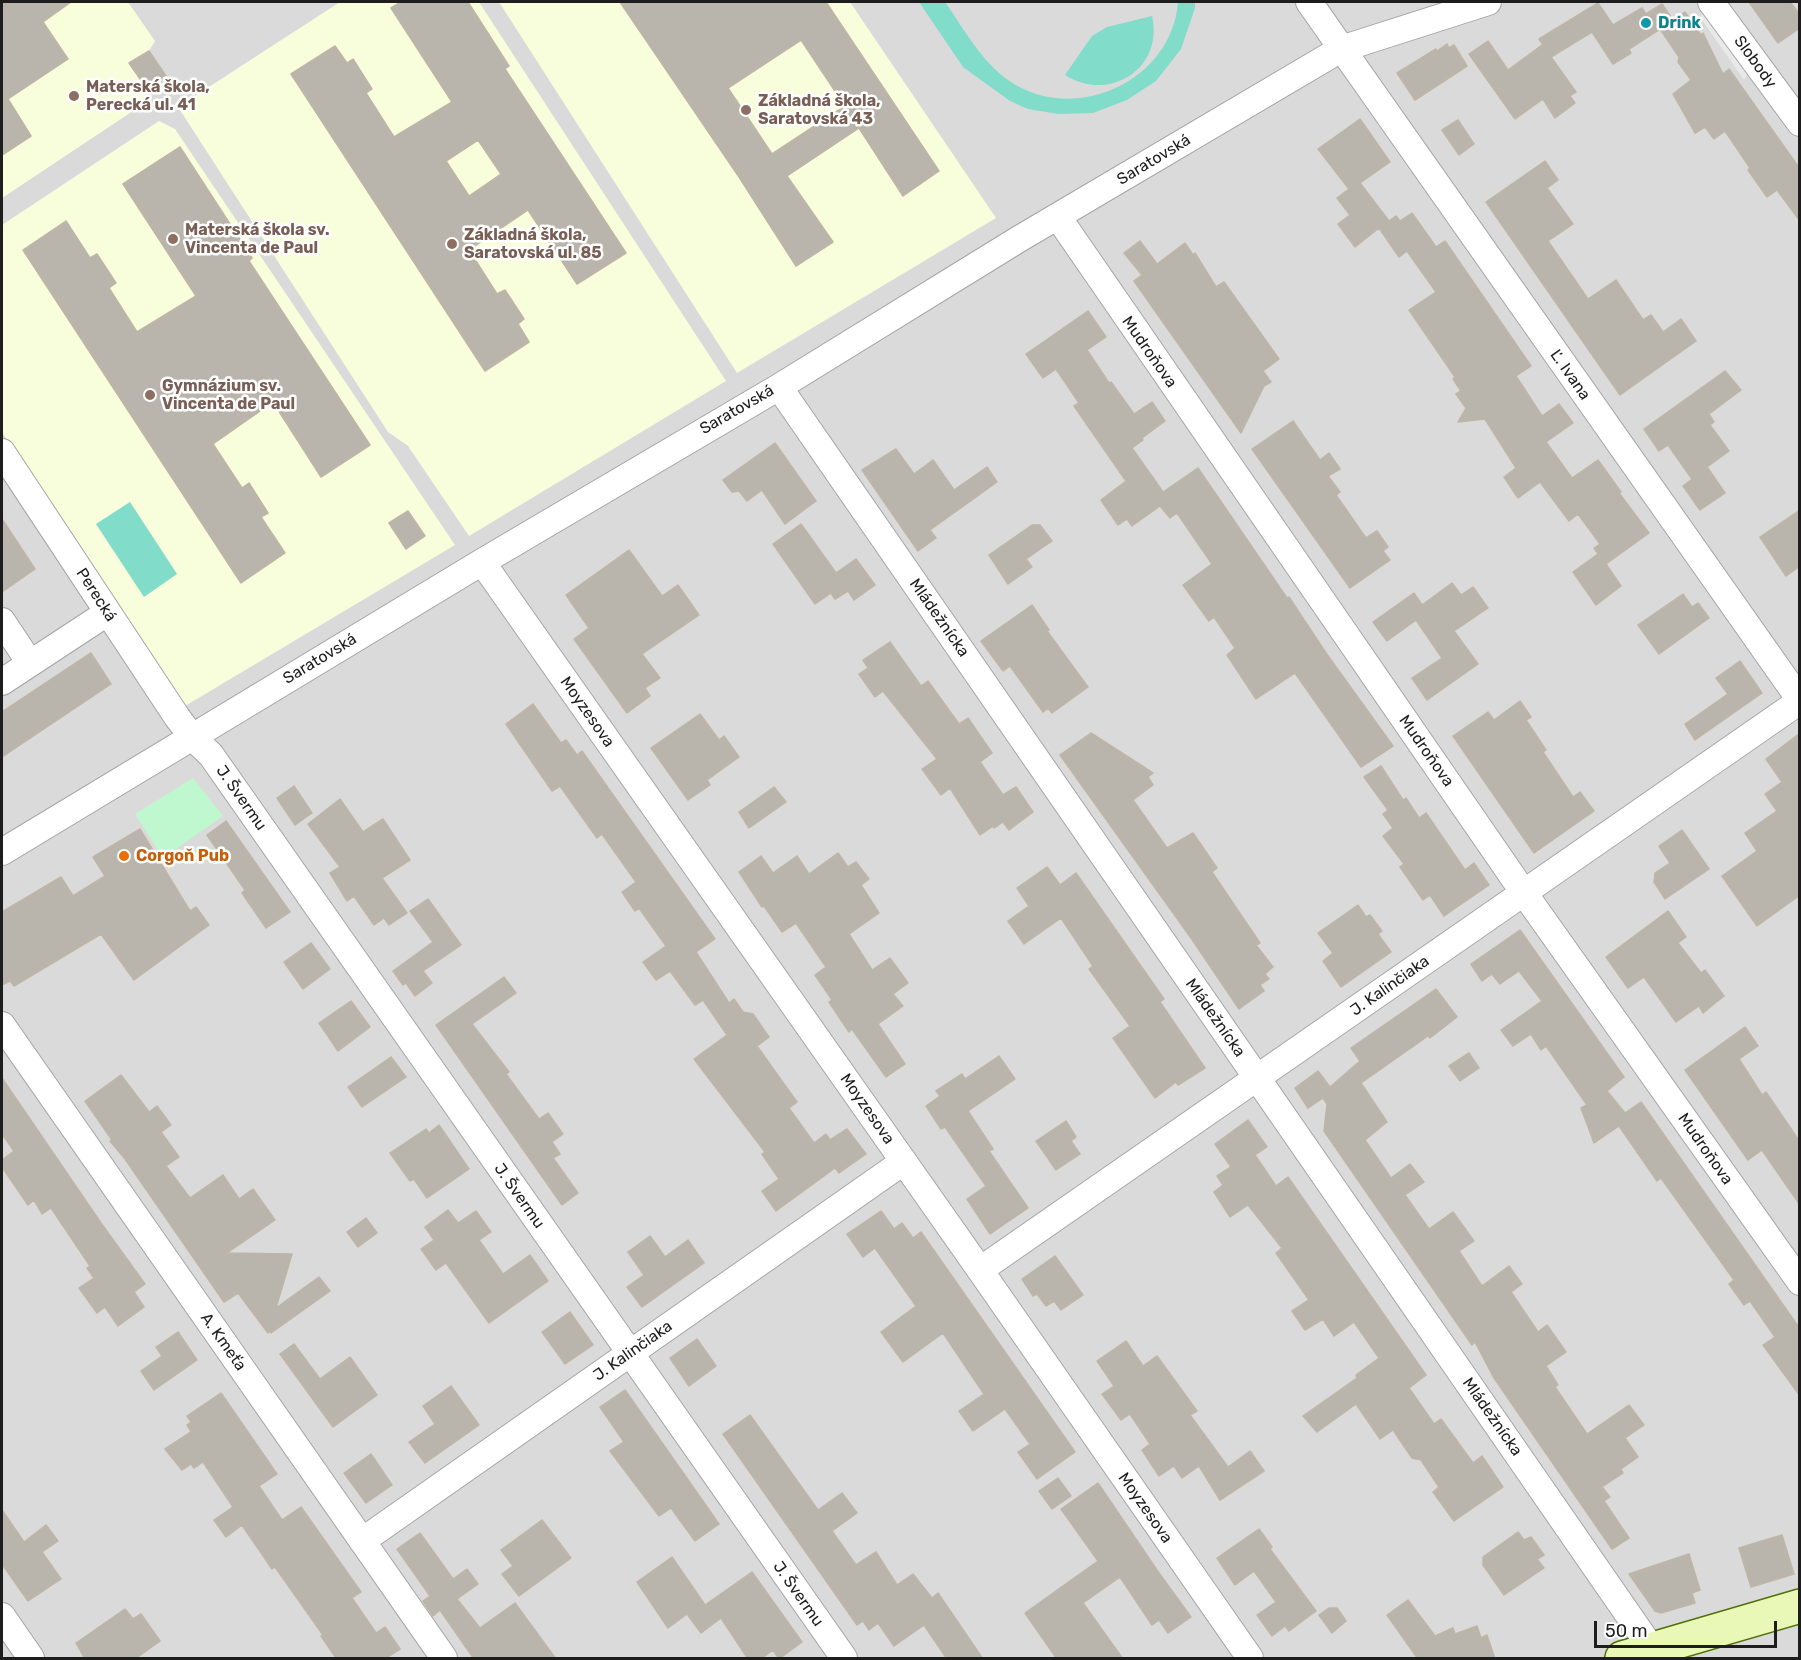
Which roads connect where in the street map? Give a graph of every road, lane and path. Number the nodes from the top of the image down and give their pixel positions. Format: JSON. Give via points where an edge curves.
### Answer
{"nodes":[{"id":1,"x":1309,"y":2,"type":"edge"},
{"id":2,"x":1488,"y":2,"type":"edge"},
{"id":3,"x":1711,"y":2,"type":"edge"},
{"id":4,"x":1341,"y":49,"type":"junction"},
{"id":5,"x":1800,"y":123,"type":"edge"},
{"id":6,"x":1058,"y":217,"type":"junction"},
{"id":7,"x":779,"y":387,"type":"junction"},
{"id":8,"x":2,"y":452,"type":"edge"},
{"id":9,"x":482,"y":562,"type":"junction"},
{"id":10,"x":107,"y":613,"type":"junction"},
{"id":11,"x":2,"y":621,"type":"edge"},
{"id":12,"x":30,"y":663,"type":"junction"},
{"id":13,"x":2,"y":682,"type":"edge"},
{"id":14,"x":1800,"y":701,"type":"edge"},
{"id":15,"x":192,"y":737,"type":"junction"},
{"id":16,"x":2,"y":852,"type":"edge"},
{"id":17,"x":1524,"y":892,"type":"junction"},
{"id":18,"x":2,"y":1024,"type":"edge"},
{"id":19,"x":1257,"y":1078,"type":"junction"},
{"id":20,"x":903,"y":1162,"type":"junction"},
{"id":21,"x":980,"y":1270,"type":"junction"},
{"id":22,"x":1800,"y":1282,"type":"edge"},
{"id":23,"x":629,"y":1354,"type":"junction"},
{"id":24,"x":362,"y":1540,"type":"junction"},
{"id":25,"x":1800,"y":1606,"type":"edge"},
{"id":26,"x":2,"y":1616,"type":"edge"},
{"id":27,"x":1652,"y":1649,"type":"junction"},
{"id":28,"x":441,"y":1657,"type":"edge"},
{"id":29,"x":31,"y":1659,"type":"edge"},
{"id":30,"x":844,"y":1659,"type":"edge"},
{"id":31,"x":1250,"y":1659,"type":"edge"},
{"id":32,"x":1622,"y":1659,"type":"edge"}],
"edges":[{"from":1,"to":4,"type":"street","name":"Ľ. Ivana"},
{"from":2,"to":4,"type":"street","name":"Saratovská"},
{"from":3,"to":5,"type":"street","name":"Slobody"},
{"from":4,"to":6,"type":"street","name":"Saratovská"},
{"from":4,"to":14,"type":"street","name":"Ľ. Ivana"},
{"from":6,"to":7,"type":"street","name":"Saratovská"},
{"from":6,"to":17,"type":"street","name":"Mudroňova"},
{"from":7,"to":9,"type":"street","name":"Saratovská"},
{"from":7,"to":19,"type":"street","name":"Mládežnícka"},
{"from":8,"to":10,"type":"street","name":"Perecká"},
{"from":9,"to":15,"type":"street","name":"Saratovská"},
{"from":9,"to":20,"type":"street","name":"Moyzesova"},
{"from":10,"to":12,"type":"street"},
{"from":10,"to":15,"type":"street","name":"Perecká"},
{"from":11,"to":12,"type":"street"},
{"from":12,"to":13,"type":"street"},
{"from":14,"to":17,"type":"street","name":"J. Kalinčiaka"},
{"from":15,"to":16,"type":"street","name":"Saratovská"},
{"from":15,"to":23,"type":"street","name":"J. Švermu","via":[[211,755]]},
{"from":17,"to":19,"type":"street","name":"J. Kalinčiaka"},
{"from":17,"to":22,"type":"street","name":"Mudroňova"},
{"from":18,"to":24,"type":"street","name":"A. Kmeťa"},
{"from":19,"to":21,"type":"street","name":"J. Kalinčiaka"},
{"from":19,"to":27,"type":"street","name":"Mládežnícka"},
{"from":20,"to":21,"type":"street","name":"Moyzesova"},
{"from":20,"to":23,"type":"street","name":"J. Kalinčiaka"},
{"from":21,"to":31,"type":"street","name":"Moyzesova"},
{"from":23,"to":24,"type":"street","name":"J. Kalinčiaka"},
{"from":23,"to":30,"type":"street","name":"J. Švermu"},
{"from":24,"to":28,"type":"street","name":"A. Kmeťa"},
{"from":25,"to":27,"type":"street"},
{"from":26,"to":29,"type":"street"},
{"from":27,"to":32,"type":"street"}]}
